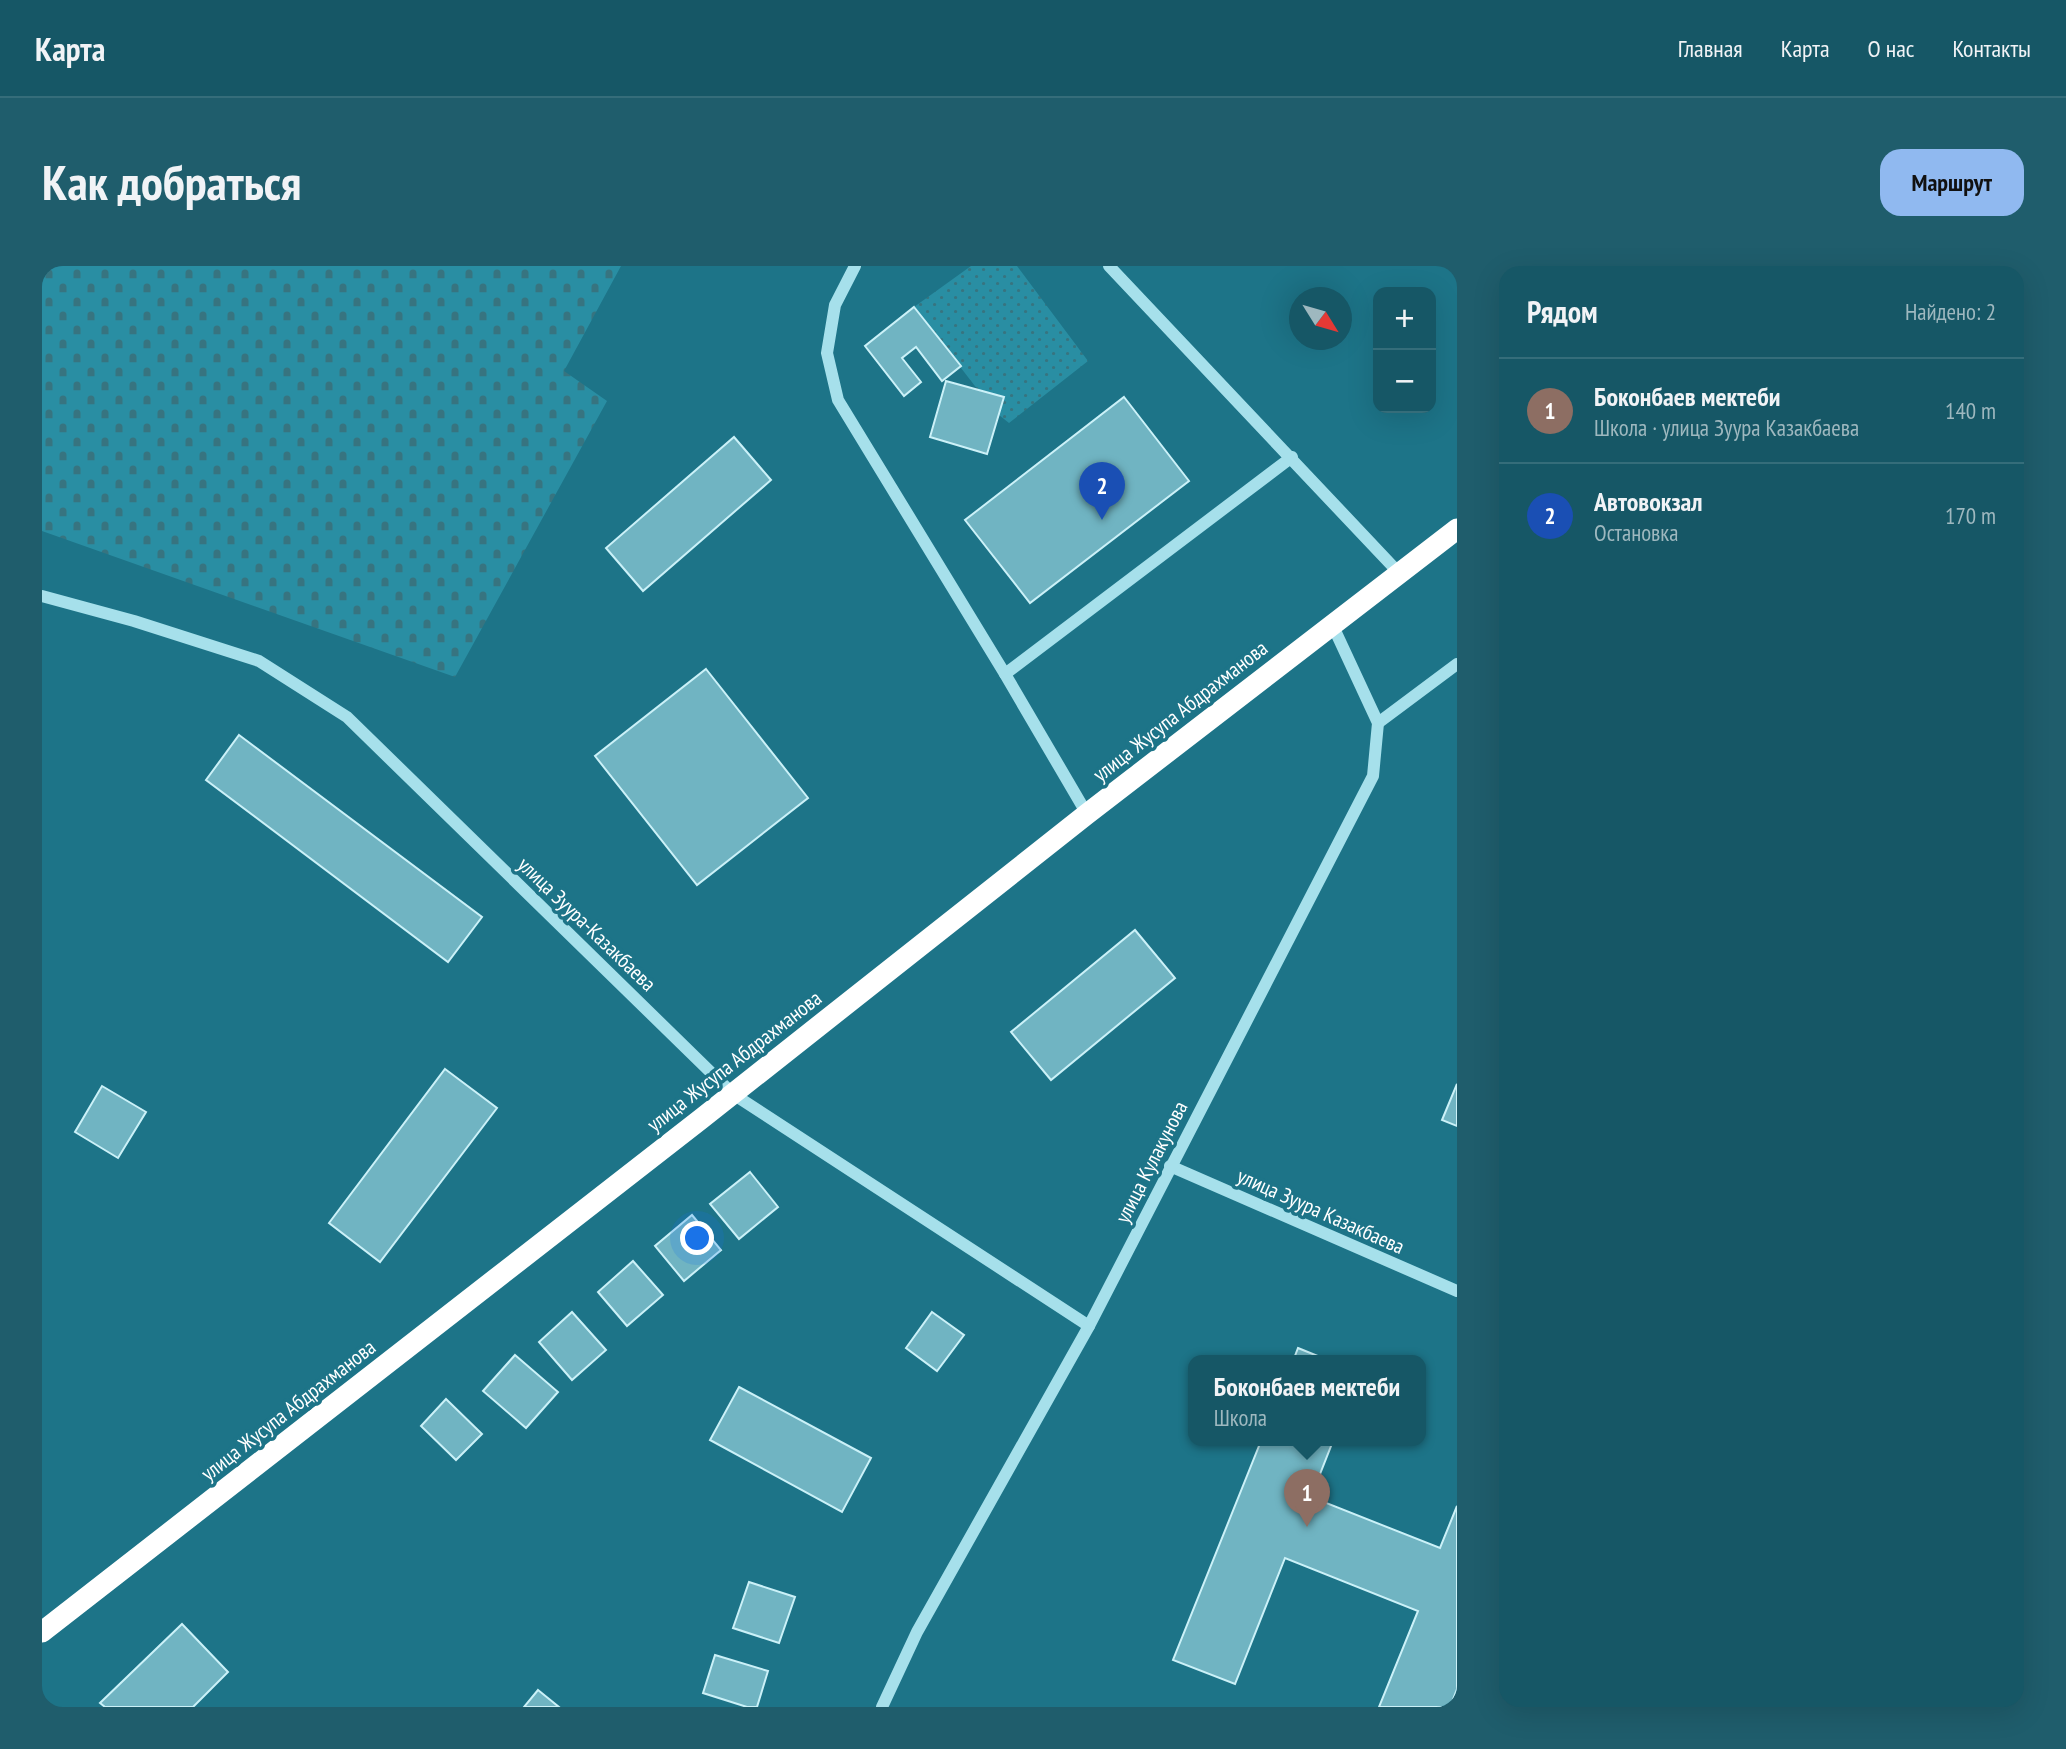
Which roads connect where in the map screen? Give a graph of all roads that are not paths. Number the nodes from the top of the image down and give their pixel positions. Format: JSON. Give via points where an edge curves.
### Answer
{"nodes":[{"id":1,"x":855,"y":266,"type":"edge"},
{"id":2,"x":1109,"y":266,"type":"edge"},
{"id":3,"x":1292,"y":457,"type":"junction"},
{"id":4,"x":1457,"y":529,"type":"edge"},
{"id":5,"x":1399,"y":573,"type":"junction"},
{"id":6,"x":42,"y":596,"type":"edge"},
{"id":7,"x":1332,"y":624,"type":"junction"},
{"id":8,"x":1457,"y":664,"type":"edge"},
{"id":9,"x":1005,"y":674,"type":"junction"},
{"id":10,"x":1378,"y":723,"type":"junction"},
{"id":11,"x":1087,"y":814,"type":"junction"},
{"id":12,"x":733,"y":1094,"type":"junction"},
{"id":13,"x":1170,"y":1166,"type":"junction"},
{"id":14,"x":1457,"y":1291,"type":"edge"},
{"id":15,"x":1089,"y":1326,"type":"junction"},
{"id":16,"x":42,"y":1632,"type":"edge"},
{"id":17,"x":882,"y":1707,"type":"edge"}],
"edges":[{"from":1,"to":9,"type":"street","via":[[835,305],[827,353],[838,400]]},
{"from":2,"to":3,"type":"street"},
{"from":3,"to":5,"type":"street"},
{"from":3,"to":9,"type":"street"},
{"from":4,"to":5,"type":"highway","name":"улица Жусупа Абдрахманова"},
{"from":5,"to":7,"type":"highway","name":"улица Жусупа Абдрахманова"},
{"from":6,"to":12,"type":"street","name":"улица Зуура-Казакбаева","via":[[259,661],[347,717]]},
{"from":7,"to":10,"type":"street"},
{"from":7,"to":11,"type":"highway","name":"улица Жусупа Абдрахманова"},
{"from":8,"to":10,"type":"street"},
{"from":9,"to":11,"type":"street"},
{"from":10,"to":13,"type":"street","name":"улица Кулакунова","via":[[1373,776]]},
{"from":11,"to":12,"type":"highway","name":"улица Жусупа Абдрахманова"},
{"from":12,"to":15,"type":"street","name":"улица Зуура-Казакбаева"},
{"from":12,"to":16,"type":"highway","name":"улица Жусупа Абдрахманова"},
{"from":13,"to":14,"type":"street","name":"улица Зуура Казакбаева"},
{"from":13,"to":15,"type":"street","name":"улица Кулакунова"},
{"from":15,"to":17,"type":"street","name":"улица Кулакунова","via":[[917,1632]]}]}
